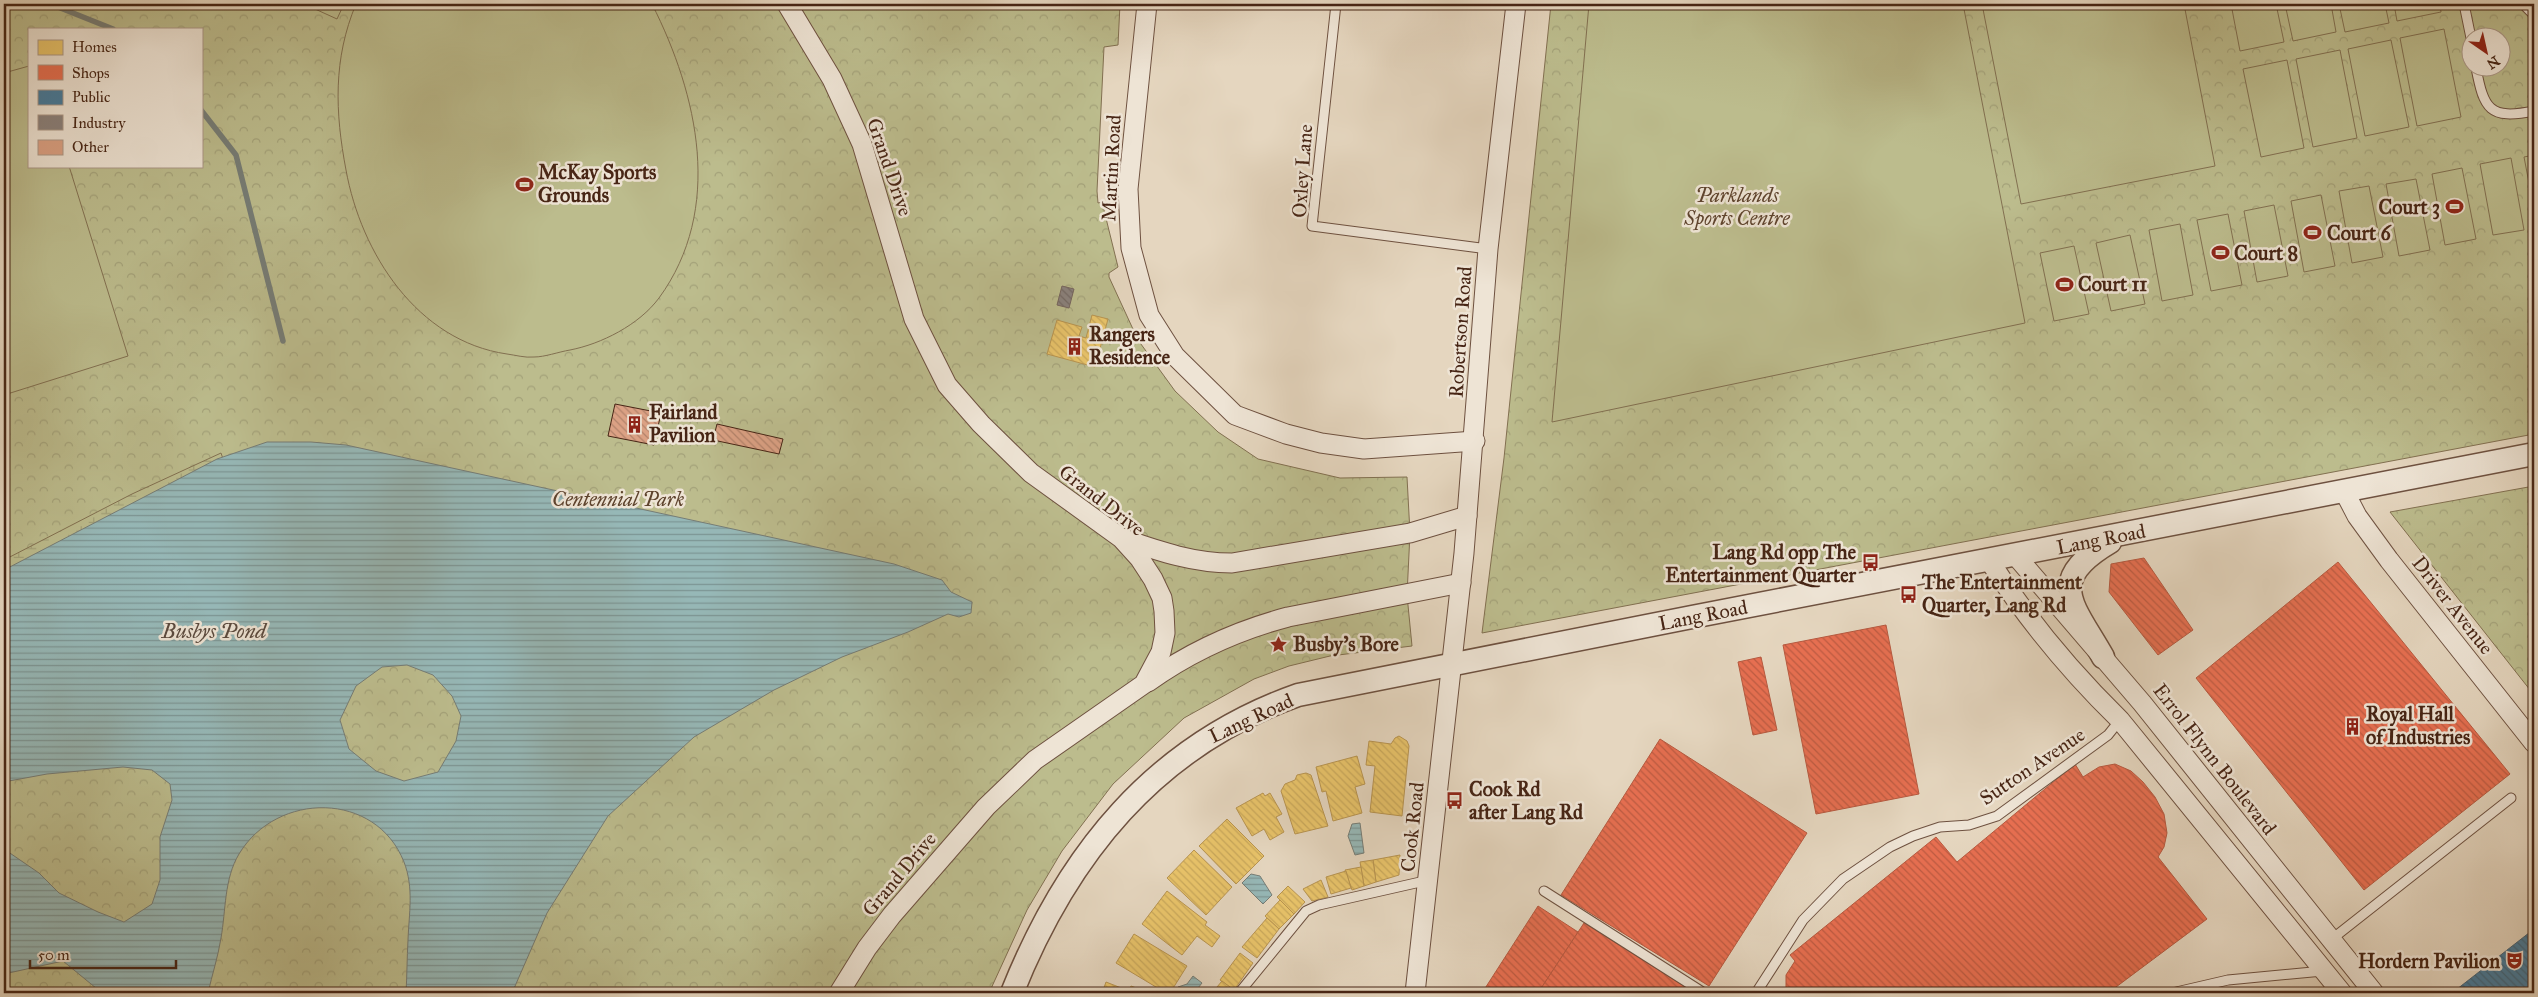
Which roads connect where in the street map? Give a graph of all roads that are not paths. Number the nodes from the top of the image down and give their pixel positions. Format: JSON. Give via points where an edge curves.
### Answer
{"nodes":[{"id":1,"x":787,"y":4,"type":"edge"},
{"id":2,"x":1147,"y":4,"type":"edge"},
{"id":3,"x":1336,"y":4,"type":"edge"},
{"id":4,"x":1516,"y":4,"type":"edge"},
{"id":5,"x":2464,"y":4,"type":"edge"},
{"id":6,"x":2523,"y":4,"type":"edge"},
{"id":7,"x":2534,"y":15,"type":"edge"},
{"id":8,"x":2468,"y":28,"type":"edge"},
{"id":9,"x":2478,"y":78,"type":"edge"},
{"id":10,"x":2534,"y":111,"type":"edge"},
{"id":11,"x":1488,"y":249,"type":"junction"},
{"id":12,"x":1475,"y":441,"type":"junction"},
{"id":13,"x":2532,"y":454,"type":"edge"},
{"id":14,"x":2344,"y":491,"type":"junction"},
{"id":15,"x":1467,"y":516,"type":"junction"},
{"id":16,"x":2122,"y":536,"type":"junction"},
{"id":17,"x":1121,"y":538,"type":"junction"},
{"id":18,"x":2016,"y":556,"type":"junction"},
{"id":19,"x":1988,"y":560,"type":"junction"},
{"id":20,"x":1461,"y":583,"type":"junction"},
{"id":21,"x":2103,"y":657,"type":"junction"},
{"id":22,"x":1452,"y":664,"type":"junction"},
{"id":23,"x":1144,"y":684,"type":"junction"},
{"id":24,"x":2120,"y":720,"type":"junction"},
{"id":25,"x":2534,"y":743,"type":"edge"},
{"id":26,"x":2511,"y":798,"type":"dead end"},
{"id":27,"x":1429,"y":880,"type":"junction"},
{"id":28,"x":1544,"y":891,"type":"dead end"},
{"id":29,"x":2332,"y":939,"type":"junction"},
{"id":30,"x":2324,"y":970,"type":"junction"},
{"id":31,"x":839,"y":993,"type":"edge"},
{"id":32,"x":1012,"y":993,"type":"edge"},
{"id":33,"x":1239,"y":993,"type":"edge"},
{"id":34,"x":1415,"y":993,"type":"edge"},
{"id":35,"x":1704,"y":993,"type":"edge"},
{"id":36,"x":1756,"y":993,"type":"edge"},
{"id":37,"x":2172,"y":993,"type":"edge"},
{"id":38,"x":2342,"y":993,"type":"edge"},
{"id":39,"x":2374,"y":993,"type":"edge"}],
"edges":[{"from":1,"to":17,"type":"street","name":"Grand Drive","via":[[832,79],[862,144],[914,319],[947,385],[1031,473]]},
{"from":2,"to":12,"type":"street","name":"Martin Road","via":[[1128,189],[1131,248],[1149,316],[1175,356],[1235,416],[1321,444],[1364,449]]},
{"from":3,"to":11,"type":"lane","name":"Oxley Lane","via":[[1312,226]]},
{"from":4,"to":11,"type":"street","name":"Robertson Road"},
{"from":5,"to":8,"type":"lane"},
{"from":6,"to":7,"type":"lane"},
{"from":9,"to":10,"type":"lane","via":[[2487,106],[2514,115]]},
{"from":11,"to":12,"type":"street","name":"Robertson Road"},
{"from":12,"to":15,"type":"street","name":"Robertson Road"},
{"from":13,"to":14,"type":"street","name":"Lang Road"},
{"from":14,"to":16,"type":"street","name":"Lang Road"},
{"from":14,"to":25,"type":"street","name":"Driver Avenue","via":[[2357,516],[2389,560]]},
{"from":15,"to":17,"type":"street","via":[[1410,533],[1232,563],[1207,563],[1177,557]]},
{"from":15,"to":20,"type":"street","name":"Robertson Road"},
{"from":16,"to":18,"type":"street","name":"Lang Road"},
{"from":16,"to":21,"type":"street","via":[[2082,561],[2072,578],[2071,598]]},
{"from":17,"to":23,"type":"street","name":"Grand Drive","via":[[1140,559],[1162,598],[1165,633],[1161,652]]},
{"from":18,"to":19,"type":"street","name":"Lang Road"},
{"from":18,"to":21,"type":"street","name":"Errol Flynn Boulevard"},
{"from":19,"to":22,"type":"street","name":"Lang Road"},
{"from":19,"to":24,"type":"street","via":[[2086,687]]},
{"from":20,"to":22,"type":"street","name":"Robertson Road"},
{"from":20,"to":23,"type":"street","via":[[1261,624],[1174,665]]},
{"from":21,"to":29,"type":"street","name":"Errol Flynn Boulevard"},
{"from":22,"to":27,"type":"street","name":"Cook Road"},
{"from":22,"to":32,"type":"street","name":"Lang Road","via":[[1298,695],[1233,723],[1176,759],[1120,813],[1063,889],[1040,930]]},
{"from":23,"to":31,"type":"street","name":"Grand Drive","via":[[1035,760],[986,807],[892,915]]},
{"from":24,"to":30,"type":"street"},
{"from":24,"to":36,"type":"lane","name":"Sutton Avenue","via":[[2108,735],[1997,816],[1969,825],[1940,827],[1913,836],[1843,878],[1803,920]]},
{"from":26,"to":29,"type":"lane"},
{"from":27,"to":33,"type":"lane","via":[[1319,905],[1306,912]]},
{"from":27,"to":34,"type":"street","name":"Cook Road"},
{"from":28,"to":35,"type":"lane"},
{"from":29,"to":39,"type":"street","name":"Errol Flynn Boulevard"},
{"from":30,"to":37,"type":"lane","via":[[2228,980]]},
{"from":30,"to":38,"type":"street"}]}
